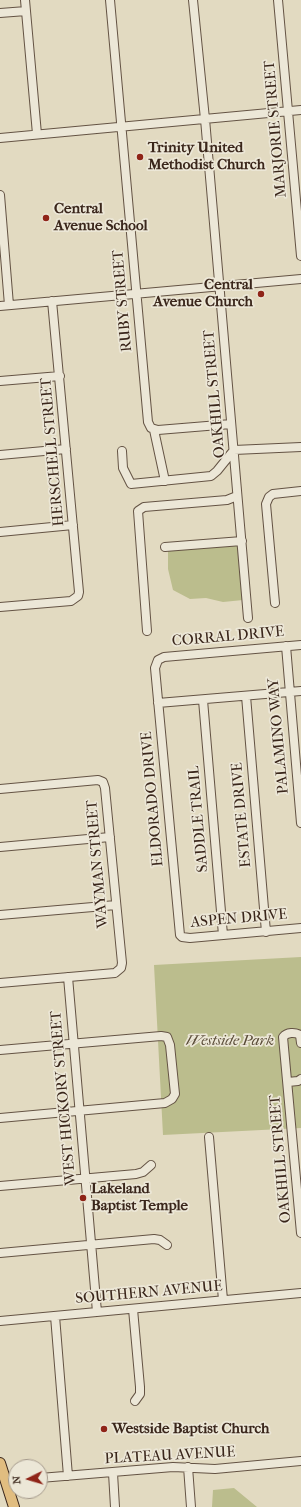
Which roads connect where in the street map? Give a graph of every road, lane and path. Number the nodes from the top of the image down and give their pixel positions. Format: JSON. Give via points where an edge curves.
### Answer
{"nodes":[{"id":1,"x":25,"y":0,"type":"edge"},
{"id":2,"x":110,"y":0,"type":"edge"},
{"id":3,"x":193,"y":0,"type":"edge"},
{"id":4,"x":278,"y":0,"type":"edge"},
{"id":5,"x":26,"y":11,"type":"junction"},
{"id":6,"x":0,"y":14,"type":"edge"},
{"id":7,"x":301,"y":110,"type":"edge"},
{"id":8,"x":289,"y":112,"type":"junction"},
{"id":9,"x":205,"y":119,"type":"junction"},
{"id":10,"x":122,"y":127,"type":"junction"},
{"id":11,"x":37,"y":134,"type":"junction"},
{"id":12,"x":0,"y":138,"type":"edge"},
{"id":13,"x":0,"y":195,"type":"edge"},
{"id":14,"x":301,"y":256,"type":"edge"},
{"id":15,"x":301,"y":279,"type":"edge"},
{"id":16,"x":220,"y":286,"type":"junction"},
{"id":17,"x":136,"y":294,"type":"junction"},
{"id":18,"x":52,"y":301,"type":"junction"},
{"id":19,"x":9,"y":305,"type":"junction"},
{"id":20,"x":0,"y":306,"type":"edge"},
{"id":21,"x":60,"y":376,"type":"junction"},
{"id":22,"x":0,"y":381,"type":"edge"},
{"id":23,"x":231,"y":424,"type":"junction"},
{"id":24,"x":154,"y":430,"type":"junction"},
{"id":25,"x":301,"y":447,"type":"edge"},
{"id":26,"x":66,"y":449,"type":"junction"},
{"id":27,"x":234,"y":450,"type":"junction"},
{"id":28,"x":122,"y":451,"type":"dead end"},
{"id":29,"x":0,"y":455,"type":"edge"},
{"id":30,"x":165,"y":481,"type":"junction"},
{"id":31,"x":301,"y":491,"type":"edge"},
{"id":32,"x":237,"y":496,"type":"junction"},
{"id":33,"x":73,"y":525,"type":"junction"},
{"id":34,"x":0,"y":532,"type":"edge"},
{"id":35,"x":242,"y":541,"type":"junction"},
{"id":36,"x":165,"y":547,"type":"dead end"},
{"id":37,"x":275,"y":603,"type":"dead end"},
{"id":38,"x":0,"y":608,"type":"edge"},
{"id":39,"x":248,"y":618,"type":"dead end"},
{"id":40,"x":146,"y":631,"type":"dead end"},
{"id":41,"x":301,"y":645,"type":"edge"},
{"id":42,"x":286,"y":646,"type":"junction"},
{"id":43,"x":158,"y":660,"type":"joint"},
{"id":44,"x":301,"y":691,"type":"edge"},
{"id":45,"x":290,"y":692,"type":"junction"},
{"id":46,"x":246,"y":696,"type":"junction"},
{"id":47,"x":202,"y":700,"type":"junction"},
{"id":48,"x":158,"y":703,"type":"junction"},
{"id":49,"x":0,"y":789,"type":"edge"},
{"id":50,"x":301,"y":823,"type":"edge"},
{"id":51,"x":110,"y":837,"type":"junction"},
{"id":52,"x":0,"y":847,"type":"edge"},
{"id":53,"x":116,"y":905,"type":"junction"},
{"id":54,"x":0,"y":915,"type":"edge"},
{"id":55,"x":301,"y":928,"type":"edge"},
{"id":56,"x":266,"y":932,"type":"junction"},
{"id":57,"x":223,"y":935,"type":"junction"},
{"id":58,"x":181,"y":936,"type":"joint"},
{"id":59,"x":68,"y":977,"type":"junction"},
{"id":60,"x":0,"y":983,"type":"edge"},
{"id":61,"x":301,"y":1043,"type":"edge"},
{"id":62,"x":74,"y":1044,"type":"junction"},
{"id":63,"x":0,"y":1050,"type":"edge"},
{"id":64,"x":301,"y":1079,"type":"edge"},
{"id":65,"x":288,"y":1082,"type":"junction"},
{"id":66,"x":80,"y":1111,"type":"junction"},
{"id":67,"x":0,"y":1118,"type":"edge"},
{"id":68,"x":209,"y":1137,"type":"dead end"},
{"id":69,"x":151,"y":1165,"type":"dead end"},
{"id":70,"x":86,"y":1178,"type":"junction"},
{"id":71,"x":0,"y":1186,"type":"edge"},
{"id":72,"x":301,"y":1233,"type":"edge"},
{"id":73,"x":91,"y":1245,"type":"junction"},
{"id":74,"x":167,"y":1245,"type":"dead end"},
{"id":75,"x":0,"y":1253,"type":"edge"},
{"id":76,"x":301,"y":1294,"type":"edge"},
{"id":77,"x":223,"y":1300,"type":"junction"},
{"id":78,"x":133,"y":1309,"type":"junction"},
{"id":79,"x":97,"y":1312,"type":"junction"},
{"id":80,"x":55,"y":1316,"type":"junction"},
{"id":81,"x":0,"y":1321,"type":"edge"},
{"id":82,"x":135,"y":1401,"type":"dead end"},
{"id":83,"x":301,"y":1461,"type":"edge"},
{"id":84,"x":0,"y":1463,"type":"edge"},
{"id":85,"x":188,"y":1468,"type":"junction"},
{"id":86,"x":112,"y":1472,"type":"junction"},
{"id":87,"x":8,"y":1476,"type":"edge"},
{"id":88,"x":68,"y":1476,"type":"junction"},
{"id":89,"x":48,"y":1477,"type":"edge"},
{"id":90,"x":115,"y":1507,"type":"edge"},
{"id":91,"x":191,"y":1507,"type":"edge"}],
"edges":[{"from":1,"to":5,"type":"street"},
{"from":2,"to":10,"type":"street","name":"RUBY STREET"},
{"from":3,"to":9,"type":"street","name":"OAKHILL STREET"},
{"from":4,"to":8,"type":"street","name":"MARJORIE STREET"},
{"from":5,"to":6,"type":"street"},
{"from":5,"to":11,"type":"street"},
{"from":7,"to":8,"type":"street"},
{"from":8,"to":9,"type":"street"},
{"from":8,"to":14,"type":"street","name":"MARJORIE STREET"},
{"from":9,"to":10,"type":"street"},
{"from":9,"to":16,"type":"street","name":"OAKHILL STREET"},
{"from":10,"to":11,"type":"street"},
{"from":10,"to":17,"type":"street","name":"RUBY STREET"},
{"from":11,"to":12,"type":"street"},
{"from":13,"to":19,"type":"street"},
{"from":15,"to":16,"type":"street"},
{"from":16,"to":17,"type":"street"},
{"from":16,"to":23,"type":"street","name":"OAKHILL STREET"},
{"from":17,"to":18,"type":"street"},
{"from":17,"to":24,"type":"street","name":"RUBY STREET","via":[[148,422]]},
{"from":18,"to":19,"type":"street"},
{"from":18,"to":21,"type":"street","name":"HERSCHELL STREET"},
{"from":19,"to":20,"type":"street"},
{"from":21,"to":22,"type":"street"},
{"from":21,"to":26,"type":"street","name":"HERSCHELL STREET"},
{"from":23,"to":24,"type":"street"},
{"from":23,"to":27,"type":"street","name":"OAKHILL STREET"},
{"from":24,"to":30,"type":"street","name":"RUBY STREET"},
{"from":25,"to":27,"type":"street"},
{"from":26,"to":29,"type":"street"},
{"from":26,"to":33,"type":"street","name":"HERSCHELL STREET"},
{"from":27,"to":30,"type":"street","via":[[211,476]]},
{"from":27,"to":32,"type":"street","name":"OAKHILL STREET"},
{"from":28,"to":30,"type":"street","via":[[123,468],[130,484]]},
{"from":31,"to":37,"type":"street","via":[[273,494],[266,504]]},
{"from":32,"to":35,"type":"street","name":"OAKHILL STREET"},
{"from":32,"to":40,"type":"street","via":[[226,500],[144,507],[138,511]]},
{"from":33,"to":34,"type":"street"},
{"from":33,"to":38,"type":"street","name":"HERSCHELL STREET","via":[[78,596],[71,601]]},
{"from":35,"to":36,"type":"street"},
{"from":35,"to":39,"type":"street","name":"OAKHILL STREET"},
{"from":41,"to":42,"type":"street","name":"CORRAL DRIVE"},
{"from":42,"to":43,"type":"street","name":"CORRAL DRIVE","via":[[164,657]]},
{"from":42,"to":45,"type":"street","name":"PALAMINO WAY"},
{"from":43,"to":48,"type":"street","name":"ELDORADO DRIVE"},
{"from":44,"to":45,"type":"street"},
{"from":45,"to":46,"type":"street"},
{"from":45,"to":50,"type":"street","name":"PALAMINO WAY"},
{"from":46,"to":47,"type":"street"},
{"from":46,"to":56,"type":"street","name":"ESTATE DRIVE"},
{"from":47,"to":48,"type":"street"},
{"from":47,"to":57,"type":"street","name":"SADDLE TRAIL"},
{"from":48,"to":58,"type":"street","name":"ELDORADO DRIVE"},
{"from":49,"to":51,"type":"street","name":"WAYMAN STREET","via":[[101,781],[105,785]]},
{"from":51,"to":52,"type":"street"},
{"from":51,"to":53,"type":"street","name":"WAYMAN STREET"},
{"from":53,"to":54,"type":"street"},
{"from":53,"to":59,"type":"street","name":"WAYMAN STREET","via":[[121,968],[115,973]]},
{"from":55,"to":56,"type":"street","name":"ASPEN DRIVE"},
{"from":56,"to":57,"type":"street","name":"ASPEN DRIVE"},
{"from":57,"to":58,"type":"street","name":"ASPEN DRIVE","via":[[186,938]]},
{"from":59,"to":60,"type":"street"},
{"from":59,"to":62,"type":"street","name":"WEST HICKORY STREET"},
{"from":61,"to":65,"type":"street","name":"OAKHILL STREET","via":[[300,1035],[296,1033],[283,1037]]},
{"from":62,"to":63,"type":"street"},
{"from":62,"to":66,"type":"street","name":"WEST HICKORY STREET"},
{"from":62,"to":66,"type":"street","via":[[167,1037],[175,1094],[166,1102]]},
{"from":64,"to":65,"type":"street","name":"OAKHILL STREET"},
{"from":65,"to":72,"type":"street","name":"OAKHILL STREET"},
{"from":66,"to":67,"type":"street"},
{"from":66,"to":70,"type":"street","name":"WEST HICKORY STREET"},
{"from":68,"to":77,"type":"street"},
{"from":69,"to":70,"type":"street","via":[[136,1174]]},
{"from":70,"to":71,"type":"street"},
{"from":70,"to":73,"type":"street","name":"WEST HICKORY STREET"},
{"from":73,"to":74,"type":"street","via":[[154,1239]]},
{"from":73,"to":75,"type":"street"},
{"from":73,"to":79,"type":"street","name":"WEST HICKORY STREET"},
{"from":76,"to":77,"type":"street","name":"SOUTHERN AVENUE"},
{"from":77,"to":78,"type":"street","name":"SOUTHERN AVENUE"},
{"from":78,"to":79,"type":"street","name":"SOUTHERN AVENUE"},
{"from":78,"to":82,"type":"street","via":[[140,1387],[140,1394]]},
{"from":79,"to":80,"type":"street","name":"SOUTHERN AVENUE"},
{"from":80,"to":81,"type":"street","name":"SOUTHERN AVENUE"},
{"from":80,"to":88,"type":"street"},
{"from":83,"to":85,"type":"street","name":"PLATEAU AVENUE"},
{"from":84,"to":87,"type":"main road"},
{"from":85,"to":86,"type":"street","name":"PLATEAU AVENUE"},
{"from":85,"to":91,"type":"street"},
{"from":86,"to":88,"type":"street","name":"PLATEAU AVENUE"},
{"from":86,"to":90,"type":"street"},
{"from":88,"to":89,"type":"street","name":"PLATEAU AVENUE"}]}
